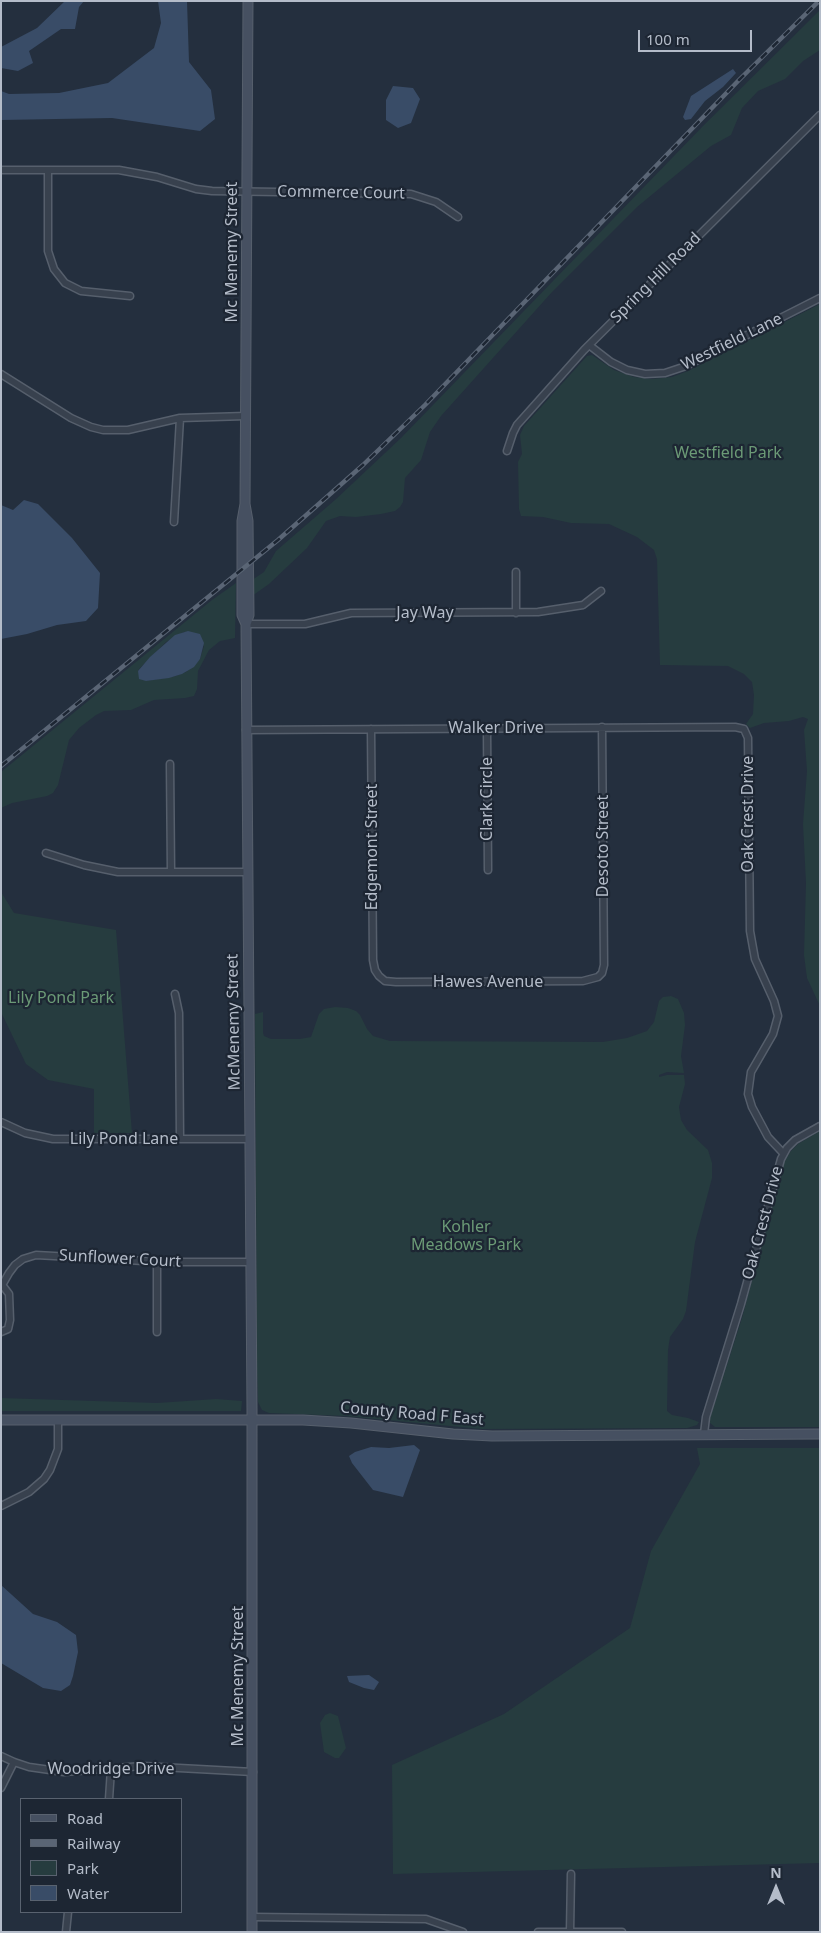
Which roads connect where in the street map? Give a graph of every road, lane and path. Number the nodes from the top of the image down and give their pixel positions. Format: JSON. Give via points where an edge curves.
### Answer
{"nodes":[{"id":1,"x":248,"y":1,"type":"edge"},
{"id":2,"x":820,"y":115,"type":"edge"},
{"id":3,"x":1,"y":170,"type":"edge"},
{"id":4,"x":48,"y":170,"type":"junction"},
{"id":5,"x":247,"y":192,"type":"junction"},
{"id":6,"x":458,"y":217,"type":"dead end"},
{"id":7,"x":130,"y":296,"type":"dead end"},
{"id":8,"x":820,"y":298,"type":"edge"},
{"id":9,"x":590,"y":345,"type":"junction"},
{"id":10,"x":1,"y":374,"type":"edge"},
{"id":11,"x":246,"y":416,"type":"junction"},
{"id":12,"x":180,"y":418,"type":"junction"},
{"id":13,"x":507,"y":451,"type":"dead end"},
{"id":14,"x":245,"y":504,"type":"joint"},
{"id":15,"x":174,"y":522,"type":"dead end"},
{"id":16,"x":516,"y":572,"type":"dead end"},
{"id":17,"x":601,"y":591,"type":"dead end"},
{"id":18,"x":516,"y":613,"type":"junction"},
{"id":19,"x":246,"y":624,"type":"junction"},
{"id":20,"x":602,"y":727,"type":"junction"},
{"id":21,"x":486,"y":728,"type":"junction"},
{"id":22,"x":371,"y":729,"type":"junction"},
{"id":23,"x":246,"y":730,"type":"junction"},
{"id":24,"x":745,"y":730,"type":"joint"},
{"id":25,"x":170,"y":764,"type":"dead end"},
{"id":26,"x":46,"y":853,"type":"dead end"},
{"id":27,"x":488,"y":870,"type":"dead end"},
{"id":28,"x":171,"y":872,"type":"junction"},
{"id":29,"x":248,"y":872,"type":"junction"},
{"id":30,"x":373,"y":965,"type":"joint"},
{"id":31,"x":604,"y":965,"type":"joint"},
{"id":32,"x":175,"y":994,"type":"dead end"},
{"id":33,"x":1,"y":1122,"type":"edge"},
{"id":34,"x":820,"y":1126,"type":"edge"},
{"id":35,"x":180,"y":1139,"type":"junction"},
{"id":36,"x":250,"y":1139,"type":"junction"},
{"id":37,"x":783,"y":1154,"type":"junction"},
{"id":38,"x":157,"y":1262,"type":"junction"},
{"id":39,"x":251,"y":1262,"type":"junction"},
{"id":40,"x":2,"y":1287,"type":"edge"},
{"id":41,"x":1,"y":1332,"type":"edge"},
{"id":42,"x":157,"y":1332,"type":"dead end"},
{"id":43,"x":1,"y":1420,"type":"edge"},
{"id":44,"x":58,"y":1420,"type":"junction"},
{"id":45,"x":252,"y":1420,"type":"junction"},
{"id":46,"x":704,"y":1434,"type":"junction"},
{"id":47,"x":820,"y":1434,"type":"edge"},
{"id":48,"x":1,"y":1506,"type":"edge"},
{"id":49,"x":1,"y":1756,"type":"edge"},
{"id":50,"x":14,"y":1762,"type":"junction"},
{"id":51,"x":111,"y":1769,"type":"junction"},
{"id":52,"x":253,"y":1772,"type":"junction"},
{"id":53,"x":1,"y":1788,"type":"edge"},
{"id":54,"x":109,"y":1798,"type":"edge"},
{"id":55,"x":571,"y":1874,"type":"dead end"},
{"id":56,"x":68,"y":1913,"type":"edge"},
{"id":57,"x":252,"y":1917,"type":"junction"},
{"id":58,"x":570,"y":1931,"type":"edge"},
{"id":59,"x":66,"y":1932,"type":"edge"},
{"id":60,"x":252,"y":1932,"type":"edge"},
{"id":61,"x":463,"y":1932,"type":"edge"},
{"id":62,"x":538,"y":1932,"type":"edge"},
{"id":63,"x":622,"y":1932,"type":"edge"}],
"edges":[{"from":1,"to":5,"type":"street","name":"Mc Menemy Street"},
{"from":2,"to":9,"type":"street","name":"Spring Hill Road"},
{"from":3,"to":4,"type":"street","name":"Commerce Court"},
{"from":4,"to":5,"type":"street","name":"Commerce Court","via":[[120,170],[196,189]]},
{"from":4,"to":7,"type":"street","via":[[48,248],[54,269],[65,282],[81,291]]},
{"from":5,"to":6,"type":"street","name":"Commerce Court","via":[[411,194],[436,202]]},
{"from":5,"to":11,"type":"street","name":"Mc Menemy Street"},
{"from":8,"to":9,"type":"street","name":"Westfield Lane","via":[[692,363],[665,373],[645,374],[627,370]]},
{"from":9,"to":13,"type":"street","name":"Spring Hill Road","via":[[517,425]]},
{"from":10,"to":12,"type":"street","via":[[91,427],[128,430]]},
{"from":11,"to":12,"type":"street"},
{"from":11,"to":14,"type":"street","name":"Mc Menemy Street"},
{"from":12,"to":15,"type":"street"},
{"from":14,"to":19,"type":"street","name":"McMenemy Street","via":[[249,598]]},
{"from":16,"to":18,"type":"street"},
{"from":17,"to":18,"type":"street","name":"Jay Way","via":[[582,606]]},
{"from":18,"to":19,"type":"street","name":"Jay Way","via":[[351,614],[304,624]]},
{"from":19,"to":23,"type":"street","name":"McMenemy Street"},
{"from":20,"to":21,"type":"street","name":"Walker Drive"},
{"from":20,"to":24,"type":"street","name":"Walker Drive","via":[[736,726]]},
{"from":20,"to":31,"type":"street","name":"Desoto Street"},
{"from":21,"to":22,"type":"street","name":"Walker Drive"},
{"from":21,"to":27,"type":"street","name":"Clark Circle"},
{"from":22,"to":23,"type":"street","name":"Walker Drive"},
{"from":22,"to":30,"type":"street","name":"Edgemont Street"},
{"from":23,"to":29,"type":"street","name":"McMenemy Street"},
{"from":24,"to":37,"type":"street","name":"Oak Crest Drive","via":[[748,738],[750,934],[755,959],[778,1016],[773,1034],[751,1072],[748,1094],[768,1137]]},
{"from":25,"to":28,"type":"street"},
{"from":26,"to":28,"type":"street","via":[[104,870]]},
{"from":28,"to":29,"type":"street"},
{"from":29,"to":36,"type":"street","name":"McMenemy Street"},
{"from":30,"to":31,"type":"street","name":"Hawes Avenue","via":[[380,978],[396,982],[588,981],[600,976]]},
{"from":32,"to":35,"type":"street","via":[[179,1013]]},
{"from":33,"to":35,"type":"street","name":"Lily Pond Lane","via":[[26,1134],[47,1138]]},
{"from":34,"to":37,"type":"street","via":[[795,1140]]},
{"from":35,"to":36,"type":"street","name":"Lily Pond Lane"},
{"from":36,"to":39,"type":"street","name":"McMenemy Street"},
{"from":37,"to":46,"type":"street","name":"Oak Crest Drive","via":[[706,1417]]},
{"from":38,"to":39,"type":"street","name":"Sunflower Court"},
{"from":38,"to":40,"type":"street","name":"Sunflower Court","via":[[33,1256],[12,1267]]},
{"from":38,"to":42,"type":"street"},
{"from":39,"to":45,"type":"street","name":"McMenemy Street"},
{"from":40,"to":41,"type":"street","name":"Sunflower Court","via":[[9,1294],[10,1320],[8,1329]]},
{"from":43,"to":44,"type":"street","name":"County Road F East"},
{"from":44,"to":45,"type":"street","name":"County Road F East"},
{"from":44,"to":48,"type":"street","via":[[58,1449],[50,1470],[29,1492]]},
{"from":45,"to":46,"type":"street","name":"County Road F East","via":[[329,1421],[474,1435]]},
{"from":45,"to":52,"type":"street","name":"Mc Menemy Street"},
{"from":46,"to":47,"type":"street","name":"County Road F East"},
{"from":49,"to":50,"type":"street","name":"Woodridge Drive"},
{"from":50,"to":51,"type":"street","name":"Woodridge Drive","via":[[64,1772]]},
{"from":50,"to":53,"type":"street"},
{"from":51,"to":52,"type":"street","name":"Woodridge Drive","via":[[164,1766]]},
{"from":51,"to":54,"type":"street"},
{"from":52,"to":57,"type":"street","name":"Mc Menemy Street"},
{"from":55,"to":58,"type":"street"},
{"from":56,"to":59,"type":"street"},
{"from":57,"to":60,"type":"street","name":"Mc Menemy Street"},
{"from":57,"to":61,"type":"street","via":[[426,1919]]},
{"from":58,"to":62,"type":"street"},
{"from":58,"to":63,"type":"street"}]}
